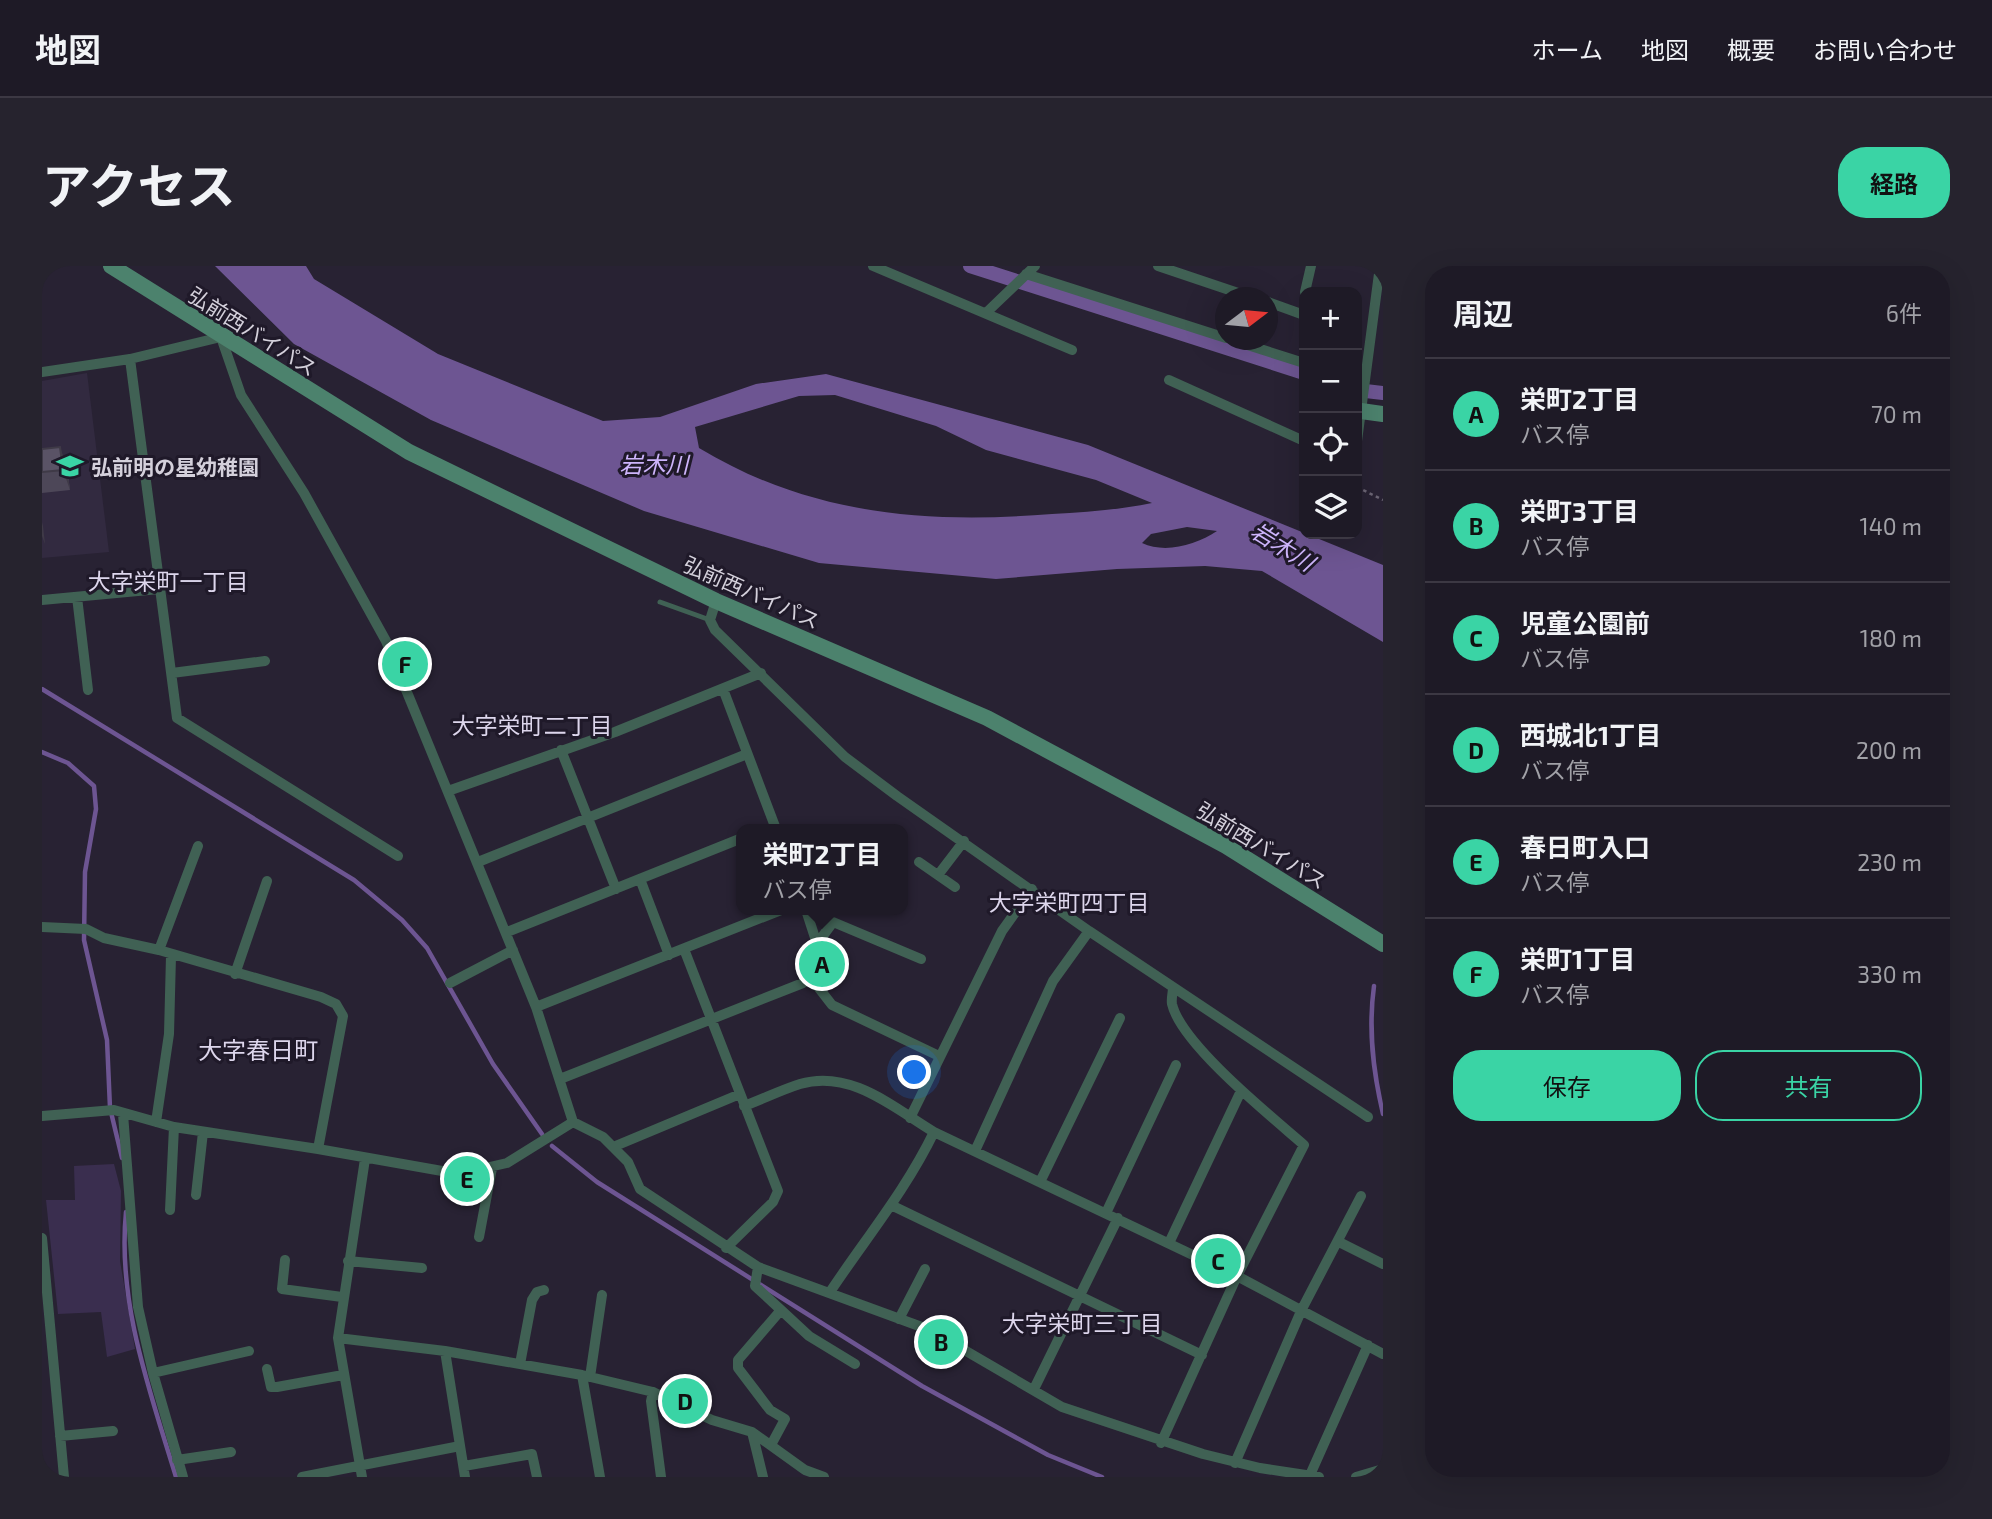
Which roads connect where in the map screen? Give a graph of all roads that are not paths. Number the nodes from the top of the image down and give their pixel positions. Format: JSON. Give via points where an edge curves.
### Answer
{"nodes":[{"id":1,"x":111,"y":266,"type":"edge"},
{"id":2,"x":873,"y":266,"type":"edge"},
{"id":3,"x":1158,"y":266,"type":"edge"},
{"id":4,"x":1311,"y":266,"type":"edge"},
{"id":5,"x":1380,"y":266,"type":"edge"},
{"id":6,"x":1028,"y":272,"type":"edge"},
{"id":7,"x":1220,"y":287,"type":"edge"},
{"id":8,"x":1307,"y":287,"type":"edge"},
{"id":9,"x":1278,"y":305,"type":"edge"},
{"id":10,"x":987,"y":312,"type":"junction"},
{"id":11,"x":1299,"y":313,"type":"edge"},
{"id":12,"x":1215,"y":334,"type":"edge"},
{"id":13,"x":1362,"y":334,"type":"edge"},
{"id":14,"x":1370,"y":336,"type":"junction"},
{"id":15,"x":220,"y":337,"type":"junction"},
{"id":16,"x":1072,"y":350,"type":"dead end"},
{"id":17,"x":1263,"y":350,"type":"edge"},
{"id":18,"x":130,"y":359,"type":"junction"},
{"id":19,"x":1299,"y":361,"type":"edge"},
{"id":20,"x":42,"y":373,"type":"edge"},
{"id":21,"x":1169,"y":380,"type":"dead end"},
{"id":22,"x":1362,"y":391,"type":"edge"},
{"id":23,"x":1383,"y":414,"type":"edge"},
{"id":24,"x":1299,"y":439,"type":"edge"},
{"id":25,"x":159,"y":589,"type":"junction"},
{"id":26,"x":77,"y":597,"type":"junction"},
{"id":27,"x":42,"y":600,"type":"edge"},
{"id":28,"x":716,"y":601,"type":"junction"},
{"id":29,"x":660,"y":602,"type":"dead end"},
{"id":30,"x":710,"y":620,"type":"junction"},
{"id":31,"x":265,"y":661,"type":"dead end"},
{"id":32,"x":172,"y":673,"type":"junction"},
{"id":33,"x":761,"y":673,"type":"junction"},
{"id":34,"x":723,"y":689,"type":"junction"},
{"id":35,"x":88,"y":690,"type":"dead end"},
{"id":36,"x":561,"y":750,"type":"junction"},
{"id":37,"x":747,"y":754,"type":"junction"},
{"id":38,"x":449,"y":791,"type":"junction"},
{"id":39,"x":587,"y":818,"type":"junction"},
{"id":40,"x":770,"y":824,"type":"edge"},
{"id":41,"x":736,"y":840,"type":"edge"},
{"id":42,"x":964,"y":841,"type":"junction"},
{"id":43,"x":198,"y":846,"type":"dead end"},
{"id":44,"x":398,"y":856,"type":"dead end"},
{"id":45,"x":478,"y":862,"type":"junction"},
{"id":46,"x":919,"y":862,"type":"dead end"},
{"id":47,"x":938,"y":875,"type":"junction"},
{"id":48,"x":640,"y":879,"type":"junction"},
{"id":49,"x":267,"y":881,"type":"dead end"},
{"id":50,"x":955,"y":887,"type":"dead end"},
{"id":51,"x":1032,"y":888,"type":"junction"},
{"id":52,"x":616,"y":889,"type":"junction"},
{"id":53,"x":769,"y":915,"type":"edge"},
{"id":54,"x":808,"y":915,"type":"edge"},
{"id":55,"x":42,"y":927,"type":"edge"},
{"id":56,"x":1089,"y":931,"type":"junction"},
{"id":57,"x":507,"y":932,"type":"junction"},
{"id":58,"x":817,"y":944,"type":"junction"},
{"id":59,"x":1383,"y":944,"type":"edge"},
{"id":60,"x":684,"y":949,"type":"junction"},
{"id":61,"x":159,"y":950,"type":"junction"},
{"id":62,"x":513,"y":950,"type":"junction"},
{"id":63,"x":669,"y":955,"type":"junction"},
{"id":64,"x":171,"y":956,"type":"junction"},
{"id":65,"x":921,"y":959,"type":"dead end"},
{"id":66,"x":235,"y":974,"type":"junction"},
{"id":67,"x":808,"y":974,"type":"junction"},
{"id":68,"x":450,"y":983,"type":"dead end"},
{"id":69,"x":1174,"y":988,"type":"junction"},
{"id":70,"x":536,"y":1007,"type":"junction"},
{"id":71,"x":1120,"y":1018,"type":"dead end"},
{"id":72,"x":711,"y":1019,"type":"junction"},
{"id":73,"x":939,"y":1056,"type":"junction"},
{"id":74,"x":1176,"y":1065,"type":"dead end"},
{"id":75,"x":560,"y":1079,"type":"junction"},
{"id":76,"x":1241,"y":1091,"type":"junction"},
{"id":77,"x":740,"y":1094,"type":"junction"},
{"id":78,"x":744,"y":1106,"type":"junction"},
{"id":79,"x":114,"y":1111,"type":"junction"},
{"id":80,"x":42,"y":1116,"type":"edge"},
{"id":81,"x":1368,"y":1117,"type":"dead end"},
{"id":82,"x":910,"y":1118,"type":"junction"},
{"id":83,"x":156,"y":1122,"type":"junction"},
{"id":84,"x":573,"y":1122,"type":"junction"},
{"id":85,"x":174,"y":1127,"type":"junction"},
{"id":86,"x":203,"y":1132,"type":"junction"},
{"id":87,"x":934,"y":1132,"type":"junction"},
{"id":88,"x":614,"y":1147,"type":"junction"},
{"id":89,"x":318,"y":1149,"type":"junction"},
{"id":90,"x":975,"y":1152,"type":"junction"},
{"id":91,"x":365,"y":1159,"type":"junction"},
{"id":92,"x":492,"y":1168,"type":"junction"},
{"id":93,"x":1040,"y":1182,"type":"junction"},
{"id":94,"x":196,"y":1195,"type":"dead end"},
{"id":95,"x":1361,"y":1196,"type":"dead end"},
{"id":96,"x":893,"y":1206,"type":"junction"},
{"id":97,"x":170,"y":1210,"type":"dead end"},
{"id":98,"x":1106,"y":1213,"type":"junction"},
{"id":99,"x":1118,"y":1218,"type":"junction"},
{"id":100,"x":480,"y":1237,"type":"dead end"},
{"id":101,"x":42,"y":1238,"type":"edge"},
{"id":102,"x":1339,"y":1241,"type":"junction"},
{"id":103,"x":1169,"y":1243,"type":"junction"},
{"id":104,"x":726,"y":1248,"type":"junction"},
{"id":105,"x":285,"y":1260,"type":"dead end"},
{"id":106,"x":348,"y":1261,"type":"junction"},
{"id":107,"x":1383,"y":1264,"type":"edge"},
{"id":108,"x":422,"y":1269,"type":"dead end"},
{"id":109,"x":925,"y":1269,"type":"dead end"},
{"id":110,"x":756,"y":1276,"type":"junction"},
{"id":111,"x":1237,"y":1276,"type":"junction"},
{"id":112,"x":544,"y":1290,"type":"dead end"},
{"id":113,"x":831,"y":1292,"type":"junction"},
{"id":114,"x":1081,"y":1294,"type":"junction"},
{"id":115,"x":602,"y":1295,"type":"dead end"},
{"id":116,"x":342,"y":1297,"type":"junction"},
{"id":117,"x":1302,"y":1309,"type":"junction"},
{"id":118,"x":781,"y":1310,"type":"junction"},
{"id":119,"x":899,"y":1319,"type":"junction"},
{"id":120,"x":338,"y":1338,"type":"junction"},
{"id":121,"x":1368,"y":1345,"type":"junction"},
{"id":122,"x":444,"y":1350,"type":"junction"},
{"id":123,"x":249,"y":1351,"type":"dead end"},
{"id":124,"x":1383,"y":1354,"type":"edge"},
{"id":125,"x":1202,"y":1355,"type":"junction"},
{"id":126,"x":520,"y":1364,"type":"junction"},
{"id":127,"x":855,"y":1364,"type":"dead end"},
{"id":128,"x":267,"y":1369,"type":"dead end"},
{"id":129,"x":153,"y":1373,"type":"junction"},
{"id":130,"x":343,"y":1375,"type":"junction"},
{"id":131,"x":586,"y":1376,"type":"junction"},
{"id":132,"x":1034,"y":1390,"type":"junction"},
{"id":133,"x":653,"y":1391,"type":"junction"},
{"id":134,"x":113,"y":1431,"type":"dead end"},
{"id":135,"x":752,"y":1432,"type":"junction"},
{"id":136,"x":60,"y":1436,"type":"junction"},
{"id":137,"x":1161,"y":1443,"type":"junction"},
{"id":138,"x":771,"y":1445,"type":"junction"},
{"id":139,"x":460,"y":1446,"type":"junction"},
{"id":140,"x":231,"y":1452,"type":"dead end"},
{"id":141,"x":177,"y":1460,"type":"junction"},
{"id":142,"x":1235,"y":1462,"type":"junction"},
{"id":143,"x":360,"y":1463,"type":"junction"},
{"id":144,"x":464,"y":1471,"type":"edge"},
{"id":145,"x":1382,"y":1471,"type":"edge"},
{"id":146,"x":1314,"y":1476,"type":"edge"},
{"id":147,"x":64,"y":1477,"type":"edge"},
{"id":148,"x":183,"y":1477,"type":"edge"},
{"id":149,"x":302,"y":1477,"type":"edge"},
{"id":150,"x":362,"y":1477,"type":"edge"},
{"id":151,"x":537,"y":1477,"type":"edge"},
{"id":152,"x":600,"y":1477,"type":"edge"},
{"id":153,"x":661,"y":1477,"type":"edge"},
{"id":154,"x":763,"y":1477,"type":"edge"},
{"id":155,"x":824,"y":1477,"type":"edge"},
{"id":156,"x":1356,"y":1477,"type":"edge"}],
"edges":[{"from":1,"to":15,"type":"street","name":"弘前西バイパス"},
{"from":2,"to":10,"type":"street"},
{"from":3,"to":7,"type":"street"},
{"from":4,"to":8,"type":"street"},
{"from":5,"to":14,"type":"street"},
{"from":6,"to":10,"type":"street"},
{"from":6,"to":12,"type":"street"},
{"from":9,"to":11,"type":"street"},
{"from":10,"to":16,"type":"street"},
{"from":13,"to":14,"type":"street"},
{"from":14,"to":22,"type":"street"},
{"from":15,"to":18,"type":"street"},
{"from":15,"to":28,"type":"street","name":"弘前西バイパス","via":[[409,452]]},
{"from":15,"to":38,"type":"street","via":[[241,395],[304,493],[386,641]]},
{"from":17,"to":19,"type":"street"},
{"from":18,"to":20,"type":"street"},
{"from":18,"to":25,"type":"street"},
{"from":21,"to":24,"type":"street"},
{"from":22,"to":23,"type":"street"},
{"from":25,"to":26,"type":"street"},
{"from":25,"to":32,"type":"street"},
{"from":26,"to":27,"type":"street"},
{"from":26,"to":35,"type":"street"},
{"from":28,"to":30,"type":"street"},
{"from":28,"to":59,"type":"street","name":"弘前西バイパス","via":[[987,718],[1226,845]]},
{"from":29,"to":30,"type":"lane"},
{"from":30,"to":33,"type":"street"},
{"from":31,"to":32,"type":"street"},
{"from":32,"to":44,"type":"street","via":[[177,718]]},
{"from":33,"to":34,"type":"street"},
{"from":33,"to":42,"type":"street","via":[[845,757]]},
{"from":34,"to":36,"type":"street"},
{"from":34,"to":37,"type":"street"},
{"from":36,"to":38,"type":"street"},
{"from":36,"to":39,"type":"street"},
{"from":37,"to":39,"type":"street"},
{"from":37,"to":40,"type":"street"},
{"from":38,"to":45,"type":"street"},
{"from":39,"to":45,"type":"street"},
{"from":39,"to":52,"type":"street"},
{"from":41,"to":48,"type":"street"},
{"from":42,"to":47,"type":"street"},
{"from":42,"to":51,"type":"street"},
{"from":43,"to":61,"type":"street"},
{"from":45,"to":57,"type":"street"},
{"from":46,"to":47,"type":"street"},
{"from":47,"to":50,"type":"street"},
{"from":48,"to":52,"type":"street"},
{"from":48,"to":63,"type":"street"},
{"from":49,"to":66,"type":"street"},
{"from":51,"to":56,"type":"street"},
{"from":51,"to":73,"type":"street","via":[[1002,931]]},
{"from":52,"to":57,"type":"street"},
{"from":53,"to":60,"type":"street"},
{"from":54,"to":58,"type":"street"},
{"from":55,"to":61,"type":"street","via":[[82,928],[104,938]]},
{"from":56,"to":69,"type":"street"},
{"from":56,"to":90,"type":"street","via":[[1053,981]]},
{"from":57,"to":62,"type":"street"},
{"from":58,"to":65,"type":"street","via":[[833,922]]},
{"from":58,"to":67,"type":"street"},
{"from":60,"to":63,"type":"street"},
{"from":60,"to":72,"type":"street"},
{"from":61,"to":64,"type":"street"},
{"from":62,"to":68,"type":"street"},
{"from":62,"to":70,"type":"street"},
{"from":63,"to":70,"type":"street"},
{"from":64,"to":66,"type":"street"},
{"from":64,"to":83,"type":"street","via":[[169,1034]]},
{"from":66,"to":89,"type":"street","via":[[321,997],[336,1004],[344,1016]]},
{"from":67,"to":72,"type":"street","via":[[803,983]]},
{"from":67,"to":73,"type":"street","via":[[832,1005]]},
{"from":69,"to":76,"type":"street","via":[[1172,1003],[1187,1032]]},
{"from":69,"to":81,"type":"street"},
{"from":70,"to":75,"type":"street"},
{"from":71,"to":93,"type":"street"},
{"from":72,"to":75,"type":"street"},
{"from":72,"to":77,"type":"street"},
{"from":73,"to":82,"type":"street"},
{"from":74,"to":98,"type":"street"},
{"from":75,"to":84,"type":"street"},
{"from":76,"to":103,"type":"street"},
{"from":76,"to":111,"type":"street","via":[[1304,1145]]},
{"from":77,"to":78,"type":"street"},
{"from":77,"to":88,"type":"street"},
{"from":78,"to":82,"type":"street","via":[[820,1080],[869,1093],[899,1107]]},
{"from":78,"to":104,"type":"street","via":[[778,1191],[773,1202]]},
{"from":79,"to":80,"type":"street"},
{"from":79,"to":83,"type":"street"},
{"from":79,"to":129,"type":"street","via":[[131,1187],[135,1282]]},
{"from":82,"to":87,"type":"street"},
{"from":83,"to":85,"type":"street"},
{"from":84,"to":88,"type":"street"},
{"from":84,"to":92,"type":"street"},
{"from":85,"to":86,"type":"street"},
{"from":85,"to":97,"type":"street"},
{"from":86,"to":89,"type":"street"},
{"from":86,"to":94,"type":"street"},
{"from":87,"to":90,"type":"street"},
{"from":87,"to":96,"type":"street"},
{"from":88,"to":104,"type":"street","via":[[640,1189]]},
{"from":89,"to":91,"type":"street"},
{"from":90,"to":93,"type":"street"},
{"from":91,"to":92,"type":"street","via":[[458,1174]]},
{"from":91,"to":106,"type":"street"},
{"from":92,"to":100,"type":"street"},
{"from":93,"to":98,"type":"street"},
{"from":95,"to":102,"type":"street"},
{"from":96,"to":113,"type":"street"},
{"from":96,"to":114,"type":"street"},
{"from":98,"to":99,"type":"street"},
{"from":99,"to":103,"type":"street"},
{"from":99,"to":114,"type":"street"},
{"from":101,"to":136,"type":"street"},
{"from":102,"to":107,"type":"street"},
{"from":102,"to":117,"type":"street"},
{"from":103,"to":111,"type":"street"},
{"from":104,"to":110,"type":"street"},
{"from":105,"to":116,"type":"street","via":[[282,1289]]},
{"from":106,"to":108,"type":"street"},
{"from":106,"to":116,"type":"street"},
{"from":109,"to":119,"type":"street"},
{"from":110,"to":113,"type":"street"},
{"from":110,"to":118,"type":"street"},
{"from":111,"to":117,"type":"street"},
{"from":111,"to":125,"type":"street"},
{"from":112,"to":126,"type":"street","via":[[532,1300]]},
{"from":113,"to":119,"type":"street"},
{"from":114,"to":125,"type":"street"},
{"from":114,"to":132,"type":"street"},
{"from":115,"to":131,"type":"street"},
{"from":116,"to":120,"type":"street"},
{"from":117,"to":121,"type":"street"},
{"from":117,"to":142,"type":"street"},
{"from":118,"to":127,"type":"street","via":[[810,1336]]},
{"from":118,"to":138,"type":"street","via":[[738,1360],[738,1367],[770,1410],[785,1419]]},
{"from":119,"to":132,"type":"street","via":[[930,1330]]},
{"from":120,"to":122,"type":"street"},
{"from":120,"to":130,"type":"street"},
{"from":121,"to":124,"type":"street"},
{"from":121,"to":146,"type":"street"},
{"from":122,"to":126,"type":"street"},
{"from":122,"to":139,"type":"street"},
{"from":123,"to":129,"type":"street"},
{"from":125,"to":137,"type":"street"},
{"from":126,"to":131,"type":"street"},
{"from":128,"to":130,"type":"street","via":[[271,1387]]},
{"from":129,"to":141,"type":"street"},
{"from":130,"to":143,"type":"street"},
{"from":131,"to":133,"type":"street"},
{"from":131,"to":152,"type":"street"},
{"from":132,"to":137,"type":"street","via":[[1062,1407]]},
{"from":133,"to":135,"type":"street","via":[[712,1420]]},
{"from":133,"to":153,"type":"street"},
{"from":134,"to":136,"type":"street"},
{"from":135,"to":138,"type":"street"},
{"from":135,"to":154,"type":"street"},
{"from":136,"to":147,"type":"street"},
{"from":137,"to":142,"type":"street"},
{"from":138,"to":155,"type":"street"},
{"from":139,"to":143,"type":"street"},
{"from":139,"to":144,"type":"street"},
{"from":140,"to":141,"type":"street"},
{"from":141,"to":148,"type":"street"},
{"from":142,"to":146,"type":"street"},
{"from":143,"to":149,"type":"street"},
{"from":143,"to":150,"type":"street"},
{"from":144,"to":151,"type":"street","via":[[532,1454]]},
{"from":145,"to":156,"type":"street"}]}
